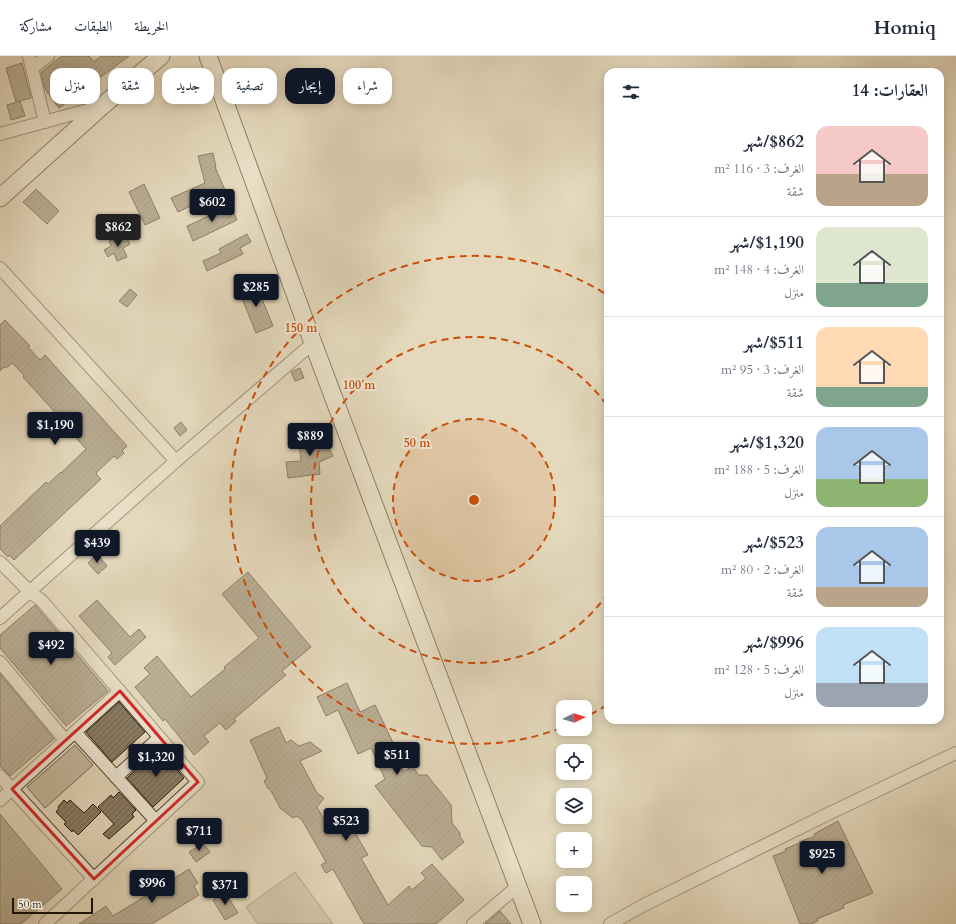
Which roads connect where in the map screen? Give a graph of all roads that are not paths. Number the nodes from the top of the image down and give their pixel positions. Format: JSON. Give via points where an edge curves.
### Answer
{"nodes":[{"id":1,"x":48,"y":56,"type":"edge"},
{"id":2,"x":160,"y":56,"type":"edge"},
{"id":3,"x":208,"y":56,"type":"edge"},
{"id":4,"x":31,"y":62,"type":"edge"},
{"id":5,"x":101,"y":107,"type":"junction"},
{"id":6,"x":45,"y":122,"type":"junction"},
{"id":7,"x":0,"y":134,"type":"edge"},
{"id":8,"x":0,"y":198,"type":"edge"},
{"id":9,"x":0,"y":268,"type":"edge"},
{"id":10,"x":313,"y":343,"type":"junction"},
{"id":11,"x":176,"y":462,"type":"junction"},
{"id":12,"x":0,"y":562,"type":"edge"},
{"id":13,"x":30,"y":592,"type":"junction"},
{"id":14,"x":0,"y":618,"type":"edge"},
{"id":15,"x":0,"y":662,"type":"edge"},
{"id":16,"x":120,"y":691,"type":"junction"},
{"id":17,"x":75,"y":732,"type":"junction"},
{"id":18,"x":160,"y":738,"type":"junction"},
{"id":19,"x":65,"y":740,"type":"junction"},
{"id":20,"x":956,"y":753,"type":"edge"},
{"id":21,"x":0,"y":776,"type":"edge"},
{"id":22,"x":116,"y":778,"type":"junction"},
{"id":23,"x":12,"y":789,"type":"junction"},
{"id":24,"x":0,"y":800,"type":"edge"},
{"id":25,"x":156,"y":821,"type":"junction"},
{"id":26,"x":94,"y":879,"type":"junction"},
{"id":27,"x":518,"y":886,"type":"junction"},
{"id":28,"x":46,"y":924,"type":"edge"},
{"id":29,"x":473,"y":924,"type":"edge"},
{"id":30,"x":532,"y":924,"type":"edge"},
{"id":31,"x":610,"y":924,"type":"edge"}],
"edges":[{"from":1,"to":4,"type":"street"},
{"from":2,"to":5,"type":"main road"},
{"from":3,"to":10,"type":"main road"},
{"from":4,"to":6,"type":"street"},
{"from":5,"to":6,"type":"street"},
{"from":5,"to":8,"type":"main road"},
{"from":6,"to":7,"type":"street"},
{"from":9,"to":11,"type":"street"},
{"from":10,"to":11,"type":"street"},
{"from":10,"to":27,"type":"main road"},
{"from":11,"to":13,"type":"street"},
{"from":12,"to":13,"type":"street"},
{"from":13,"to":14,"type":"street"},
{"from":13,"to":16,"type":"street","via":[[42,601]]},
{"from":15,"to":19,"type":"street"},
{"from":16,"to":17,"type":"street"},
{"from":16,"to":18,"type":"street"},
{"from":17,"to":19,"type":"street"},
{"from":17,"to":22,"type":"street"},
{"from":18,"to":22,"type":"street"},
{"from":18,"to":25,"type":"street","via":[[198,782]]},
{"from":19,"to":23,"type":"street"},
{"from":20,"to":31,"type":"street","via":[[807,824]]},
{"from":21,"to":23,"type":"street"},
{"from":22,"to":25,"type":"street"},
{"from":23,"to":24,"type":"street"},
{"from":23,"to":26,"type":"street"},
{"from":25,"to":26,"type":"street"},
{"from":26,"to":28,"type":"street"},
{"from":27,"to":29,"type":"street"},
{"from":27,"to":30,"type":"main road"}]}
